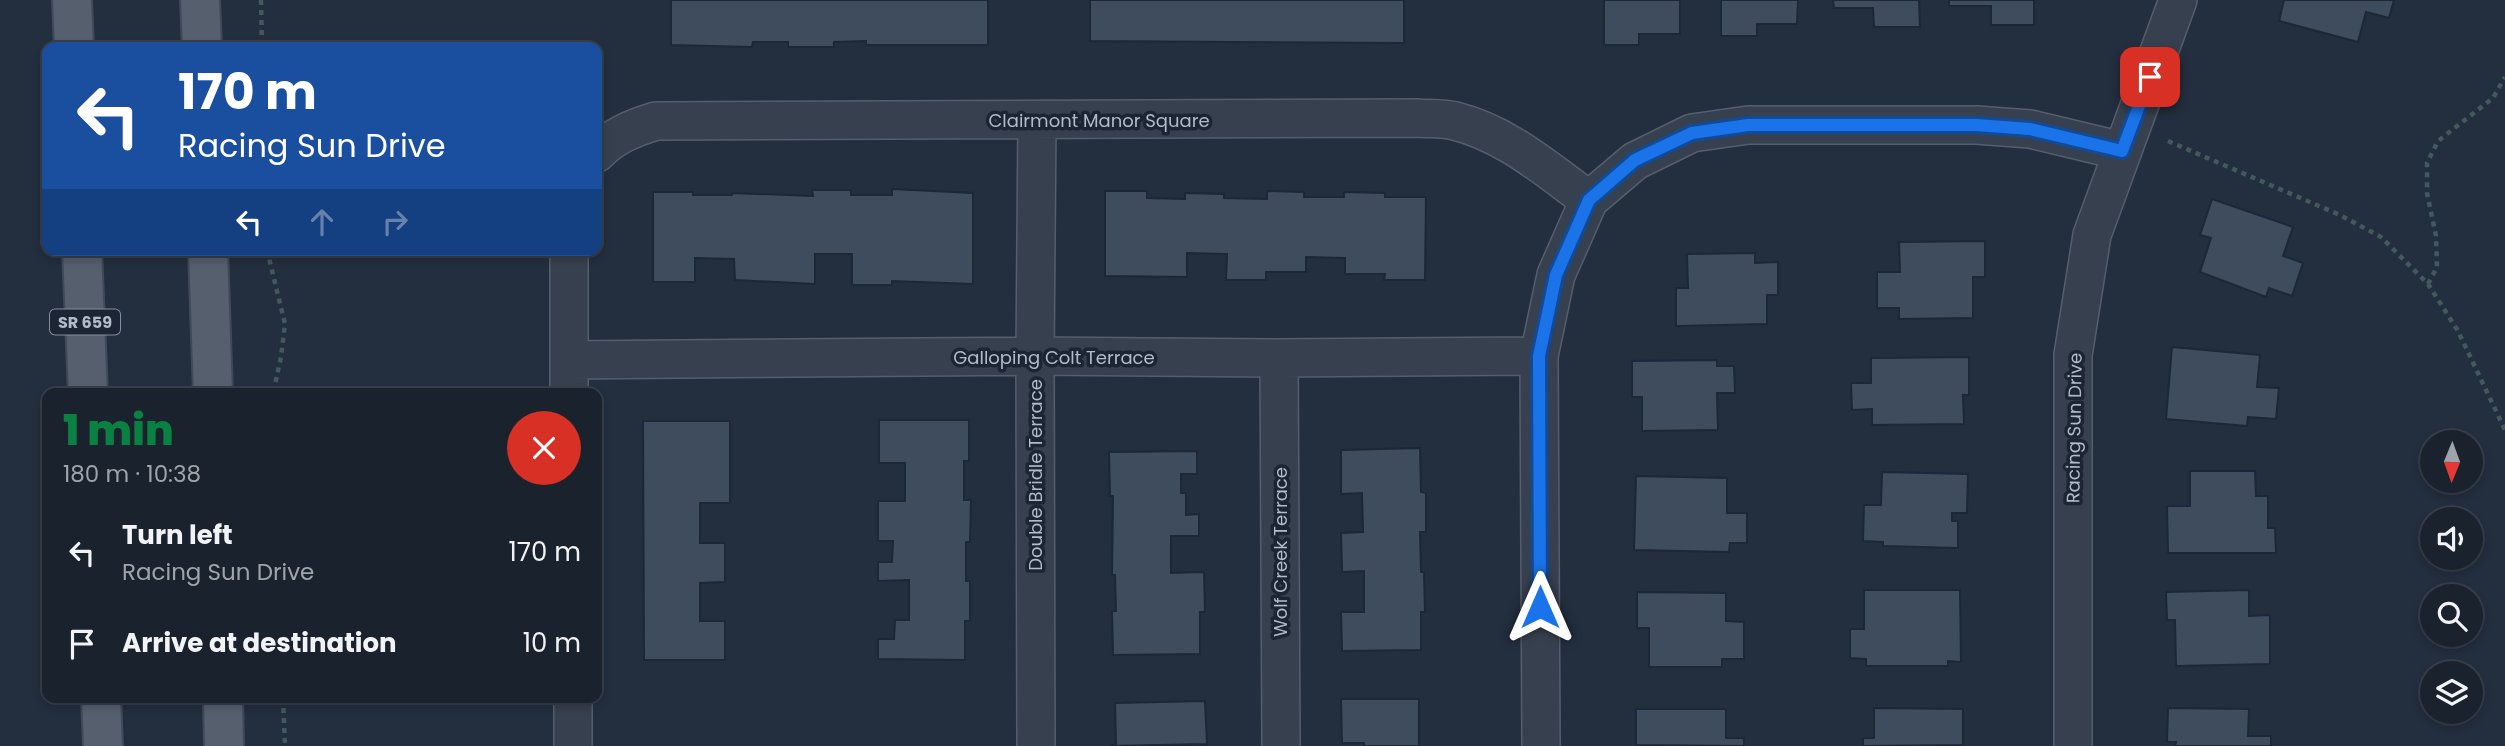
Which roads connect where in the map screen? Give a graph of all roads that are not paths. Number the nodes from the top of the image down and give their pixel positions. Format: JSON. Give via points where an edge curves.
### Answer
{"nodes":[{"id":1,"x":72,"y":0,"type":"edge"},
{"id":2,"x":201,"y":0,"type":"edge"},
{"id":3,"x":2178,"y":0,"type":"edge"},
{"id":4,"x":74,"y":42,"type":"edge"},
{"id":5,"x":202,"y":42,"type":"edge"},
{"id":6,"x":1037,"y":121,"type":"junction"},
{"id":7,"x":2126,"y":140,"type":"junction"},
{"id":8,"x":602,"y":148,"type":"edge"},
{"id":9,"x":1589,"y":200,"type":"junction"},
{"id":10,"x":82,"y":256,"type":"edge"},
{"id":11,"x":208,"y":256,"type":"edge"},
{"id":12,"x":569,"y":256,"type":"edge"},
{"id":13,"x":1035,"y":356,"type":"junction"},
{"id":14,"x":1539,"y":356,"type":"junction"},
{"id":15,"x":1279,"y":358,"type":"junction"},
{"id":16,"x":569,"y":377,"type":"edge"},
{"id":17,"x":88,"y":388,"type":"edge"},
{"id":18,"x":213,"y":388,"type":"edge"},
{"id":19,"x":101,"y":703,"type":"edge"},
{"id":20,"x":223,"y":703,"type":"edge"},
{"id":21,"x":573,"y":703,"type":"edge"},
{"id":22,"x":103,"y":746,"type":"edge"},
{"id":23,"x":224,"y":746,"type":"edge"},
{"id":24,"x":573,"y":746,"type":"edge"},
{"id":25,"x":1036,"y":746,"type":"edge"},
{"id":26,"x":1281,"y":746,"type":"edge"},
{"id":27,"x":1541,"y":746,"type":"edge"},
{"id":28,"x":2073,"y":746,"type":"edge"}],
"edges":[{"from":1,"to":4,"type":"main road"},
{"from":2,"to":5,"type":"main road"},
{"from":3,"to":7,"type":"street","name":"Racing Sun Drive"},
{"from":6,"to":8,"type":"street","name":"Clairmont Manor Square","via":[[656,121],[630,129]]},
{"from":6,"to":9,"type":"street","name":"Clairmont Manor Square","via":[[1453,120],[1489,132],[1523,151]]},
{"from":6,"to":13,"type":"street","name":"Double Bridle Terrace"},
{"from":7,"to":9,"type":"street","via":[[1976,125],[1748,125],[1692,133],[1635,160]]},
{"from":7,"to":28,"type":"street","name":"Racing Sun Drive","via":[[2092,235],[2073,355]]},
{"from":9,"to":14,"type":"street","via":[[1556,275]]},
{"from":10,"to":17,"type":"main road","number":"SR 659"},
{"from":11,"to":18,"type":"main road"},
{"from":12,"to":16,"type":"street"},
{"from":13,"to":15,"type":"street","name":"Galloping Colt Terrace"},
{"from":13,"to":16,"type":"street","name":"Galloping Colt Terrace"},
{"from":13,"to":25,"type":"street","name":"Double Bridle Terrace"},
{"from":14,"to":15,"type":"street","name":"Galloping Colt Terrace"},
{"from":14,"to":27,"type":"street"},
{"from":15,"to":26,"type":"street","name":"Wolf Creek Terrace"},
{"from":19,"to":22,"type":"main road"},
{"from":20,"to":23,"type":"main road"},
{"from":21,"to":24,"type":"street"}]}
